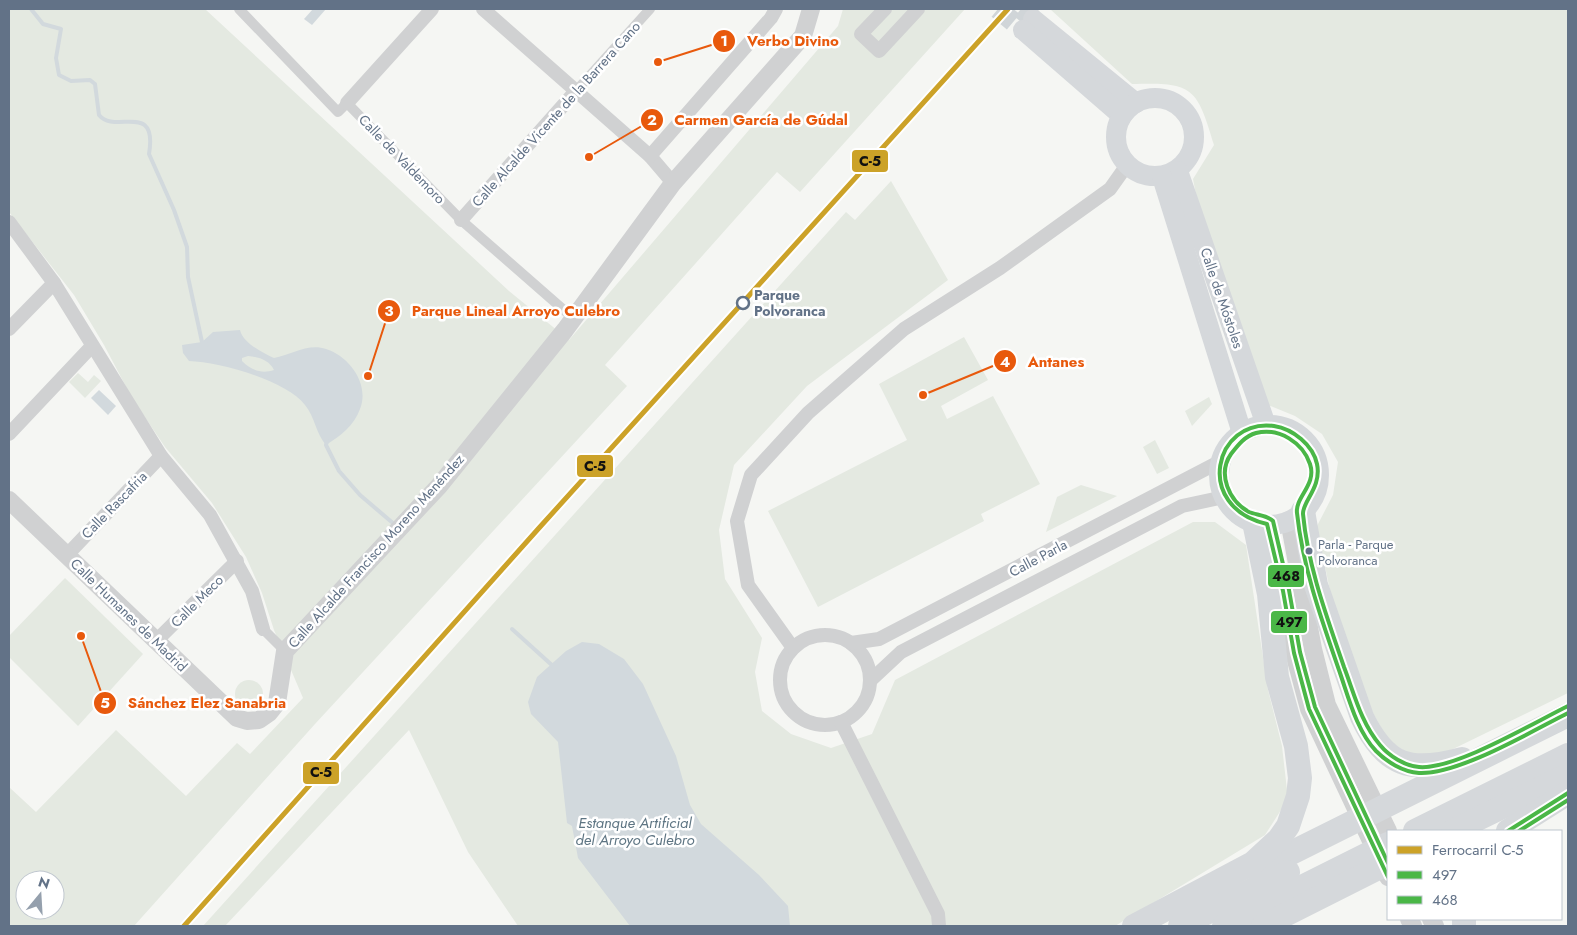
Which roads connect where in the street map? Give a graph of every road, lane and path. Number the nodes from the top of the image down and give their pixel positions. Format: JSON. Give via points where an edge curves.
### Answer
{"nodes":[{"id":1,"x":240,"y":9,"type":"edge"},
{"id":2,"x":432,"y":9,"type":"edge"},
{"id":3,"x":483,"y":9,"type":"edge"},
{"id":4,"x":650,"y":9,"type":"edge"},
{"id":5,"x":811,"y":9,"type":"edge"},
{"id":6,"x":885,"y":9,"type":"edge"},
{"id":7,"x":918,"y":9,"type":"edge"},
{"id":8,"x":769,"y":12,"type":"edge"},
{"id":9,"x":1028,"y":24,"type":"tunnel mouth"},
{"id":10,"x":576,"y":91,"type":"junction"},
{"id":11,"x":347,"y":104,"type":"junction"},
{"id":12,"x":1129,"y":110,"type":"junction"},
{"id":13,"x":650,"y":156,"type":"junction"},
{"id":14,"x":1127,"y":165,"type":"junction"},
{"id":15,"x":1170,"y":174,"type":"junction"},
{"id":16,"x":673,"y":183,"type":"junction"},
{"id":17,"x":461,"y":220,"type":"junction"},
{"id":18,"x":9,"y":222,"type":"edge"},
{"id":19,"x":54,"y":283,"type":"junction"},
{"id":20,"x":573,"y":318,"type":"junction"},
{"id":21,"x":9,"y":329,"type":"edge"},
{"id":22,"x":92,"y":346,"type":"junction"},
{"id":23,"x":1266,"y":425,"type":"junction"},
{"id":24,"x":1242,"y":433,"type":"junction"},
{"id":25,"x":9,"y":434,"type":"edge"},
{"id":26,"x":162,"y":456,"type":"junction"},
{"id":27,"x":1221,"y":461,"type":"junction"},
{"id":28,"x":1224,"y":497,"type":"junction"},
{"id":29,"x":9,"y":500,"type":"edge"},
{"id":30,"x":1296,"y":516,"type":"junction"},
{"id":31,"x":1260,"y":523,"type":"junction"},
{"id":32,"x":68,"y":555,"type":"junction"},
{"id":33,"x":237,"y":560,"type":"junction"},
{"id":34,"x":263,"y":629,"type":"joint"},
{"id":35,"x":156,"y":641,"type":"junction"},
{"id":36,"x":850,"y":643,"type":"junction"},
{"id":37,"x":793,"y":648,"type":"junction"},
{"id":38,"x":285,"y":651,"type":"junction"},
{"id":39,"x":871,"y":680,"type":"junction"},
{"id":40,"x":276,"y":703,"type":"joint"},
{"id":41,"x":1568,"y":706,"type":"edge"},
{"id":42,"x":1568,"y":716,"type":"edge"},
{"id":43,"x":841,"y":722,"type":"junction"},
{"id":44,"x":1568,"y":733,"type":"edge"},
{"id":45,"x":1568,"y":755,"type":"edge"},
{"id":46,"x":1568,"y":775,"type":"edge"},
{"id":47,"x":1568,"y":793,"type":"edge"},
{"id":48,"x":1409,"y":819,"type":"edge"},
{"id":49,"x":1388,"y":830,"type":"edge"},
{"id":50,"x":1389,"y":830,"type":"edge"},
{"id":51,"x":1455,"y":830,"type":"edge"},
{"id":52,"x":1510,"y":830,"type":"edge"},
{"id":53,"x":1387,"y":831,"type":"edge"},
{"id":54,"x":1387,"y":844,"type":"edge"},
{"id":55,"x":1342,"y":856,"type":"junction"},
{"id":56,"x":1387,"y":863,"type":"edge"},
{"id":57,"x":1387,"y":875,"type":"edge"},
{"id":58,"x":938,"y":926,"type":"edge"},
{"id":59,"x":1134,"y":926,"type":"edge"},
{"id":60,"x":1143,"y":926,"type":"edge"},
{"id":61,"x":1180,"y":926,"type":"edge"},
{"id":62,"x":1224,"y":926,"type":"edge"},
{"id":63,"x":1263,"y":926,"type":"edge"}],
"edges":[{"from":1,"to":11,"type":"street","name":"Calle de Valdemoro","via":[[338,112]]},
{"from":2,"to":11,"type":"street"},
{"from":3,"to":10,"type":"street"},
{"from":4,"to":10,"type":"street","name":"Calle Alcalde Vicente de la Barrera Cano"},
{"from":5,"to":16,"type":"street","name":"Calle Alcalde Francisco Moreno Menéndez","via":[[802,36]]},
{"from":6,"to":7,"type":"street","via":[[861,34],[879,51]]},
{"from":8,"to":13,"type":"street"},
{"from":9,"to":12,"type":"main road"},
{"from":10,"to":13,"type":"street"},
{"from":10,"to":17,"type":"street","name":"Calle Alcalde Vicente de la Barrera Cano"},
{"from":11,"to":17,"type":"street","name":"Calle de Valdemoro"},
{"from":12,"to":14,"type":"main road","via":[[1117,128],[1116,142]]},
{"from":12,"to":15,"type":"main road","via":[[1149,98],[1162,98],[1186,111],[1192,123],[1194,143],[1187,161]]},
{"from":13,"to":16,"type":"street"},
{"from":14,"to":15,"type":"main road","via":[[1149,177]]},
{"from":14,"to":37,"type":"street","via":[[1110,189],[1000,268],[904,329],[808,412],[751,475],[737,521],[748,584]]},
{"from":15,"to":23,"type":"main road","name":"Calle de Móstoles"},
{"from":15,"to":24,"type":"main road","name":"Calle de Móstoles"},
{"from":16,"to":20,"type":"street","name":"Calle Alcalde Francisco Moreno Menéndez"},
{"from":17,"to":20,"type":"street","name":"Calle de Valdemoro"},
{"from":18,"to":19,"type":"street"},
{"from":19,"to":21,"type":"street"},
{"from":19,"to":22,"type":"street"},
{"from":20,"to":38,"type":"street","name":"Calle Alcalde Francisco Moreno Menéndez","via":[[439,486]]},
{"from":22,"to":25,"type":"street"},
{"from":22,"to":26,"type":"street"},
{"from":23,"to":24,"type":"main road"},
{"from":23,"to":30,"type":"main road","via":[[1281,426],[1295,432],[1315,455],[1318,485],[1312,500]]},
{"from":24,"to":27,"type":"main road","via":[[1232,440]]},
{"from":26,"to":32,"type":"street","name":"Calle Rascafria"},
{"from":26,"to":33,"type":"street","via":[[210,515]]},
{"from":27,"to":28,"type":"main road","via":[[1220,486]]},
{"from":27,"to":36,"type":"street","name":"Calle Parla","via":[[879,639]]},
{"from":28,"to":31,"type":"main road","via":[[1242,517]]},
{"from":28,"to":39,"type":"street","name":"Calle Parla","via":[[1182,506],[900,652]]},
{"from":29,"to":32,"type":"street","name":"Calle Humanes de Madrid"},
{"from":30,"to":31,"type":"main road"},
{"from":30,"to":41,"type":"highway","via":[[1316,585],[1362,717],[1380,746],[1392,757],[1420,767],[1461,759]]},
{"from":30,"to":49,"type":"street","via":[[1312,649],[1327,705]]},
{"from":31,"to":57,"type":"street","via":[[1283,591],[1309,709]]},
{"from":31,"to":59,"type":"highway","via":[[1277,677],[1296,746],[1300,778],[1298,796],[1288,826],[1253,863]]},
{"from":32,"to":35,"type":"street","name":"Calle Humanes de Madrid"},
{"from":33,"to":34,"type":"street","via":[[252,590]]},
{"from":33,"to":35,"type":"street","name":"Calle Meco"},
{"from":34,"to":38,"type":"street"},
{"from":35,"to":40,"type":"street","name":"Calle Humanes de Madrid","via":[[237,718],[259,720]]},
{"from":36,"to":37,"type":"street","via":[[836,636],[821,635]]},
{"from":36,"to":39,"type":"street","via":[[868,665]]},
{"from":37,"to":43,"type":"street","via":[[780,675],[781,690],[788,704],[798,716],[811,723]]},
{"from":38,"to":40,"type":"street","name":"Calle Alcalde Francisco Moreno Menéndez"},
{"from":39,"to":43,"type":"street","via":[[862,706]]},
{"from":42,"to":48,"type":"highway"},
{"from":43,"to":58,"type":"street","via":[[938,914]]},
{"from":44,"to":48,"type":"highway"},
{"from":45,"to":48,"type":"highway"},
{"from":46,"to":51,"type":"highway"},
{"from":47,"to":52,"type":"highway"},
{"from":48,"to":50,"type":"highway"},
{"from":53,"to":55,"type":"highway"},
{"from":54,"to":55,"type":"highway"},
{"from":55,"to":56,"type":"highway"},
{"from":55,"to":60,"type":"highway"},
{"from":55,"to":61,"type":"highway"},
{"from":55,"to":62,"type":"highway"},
{"from":55,"to":63,"type":"highway"}]}
